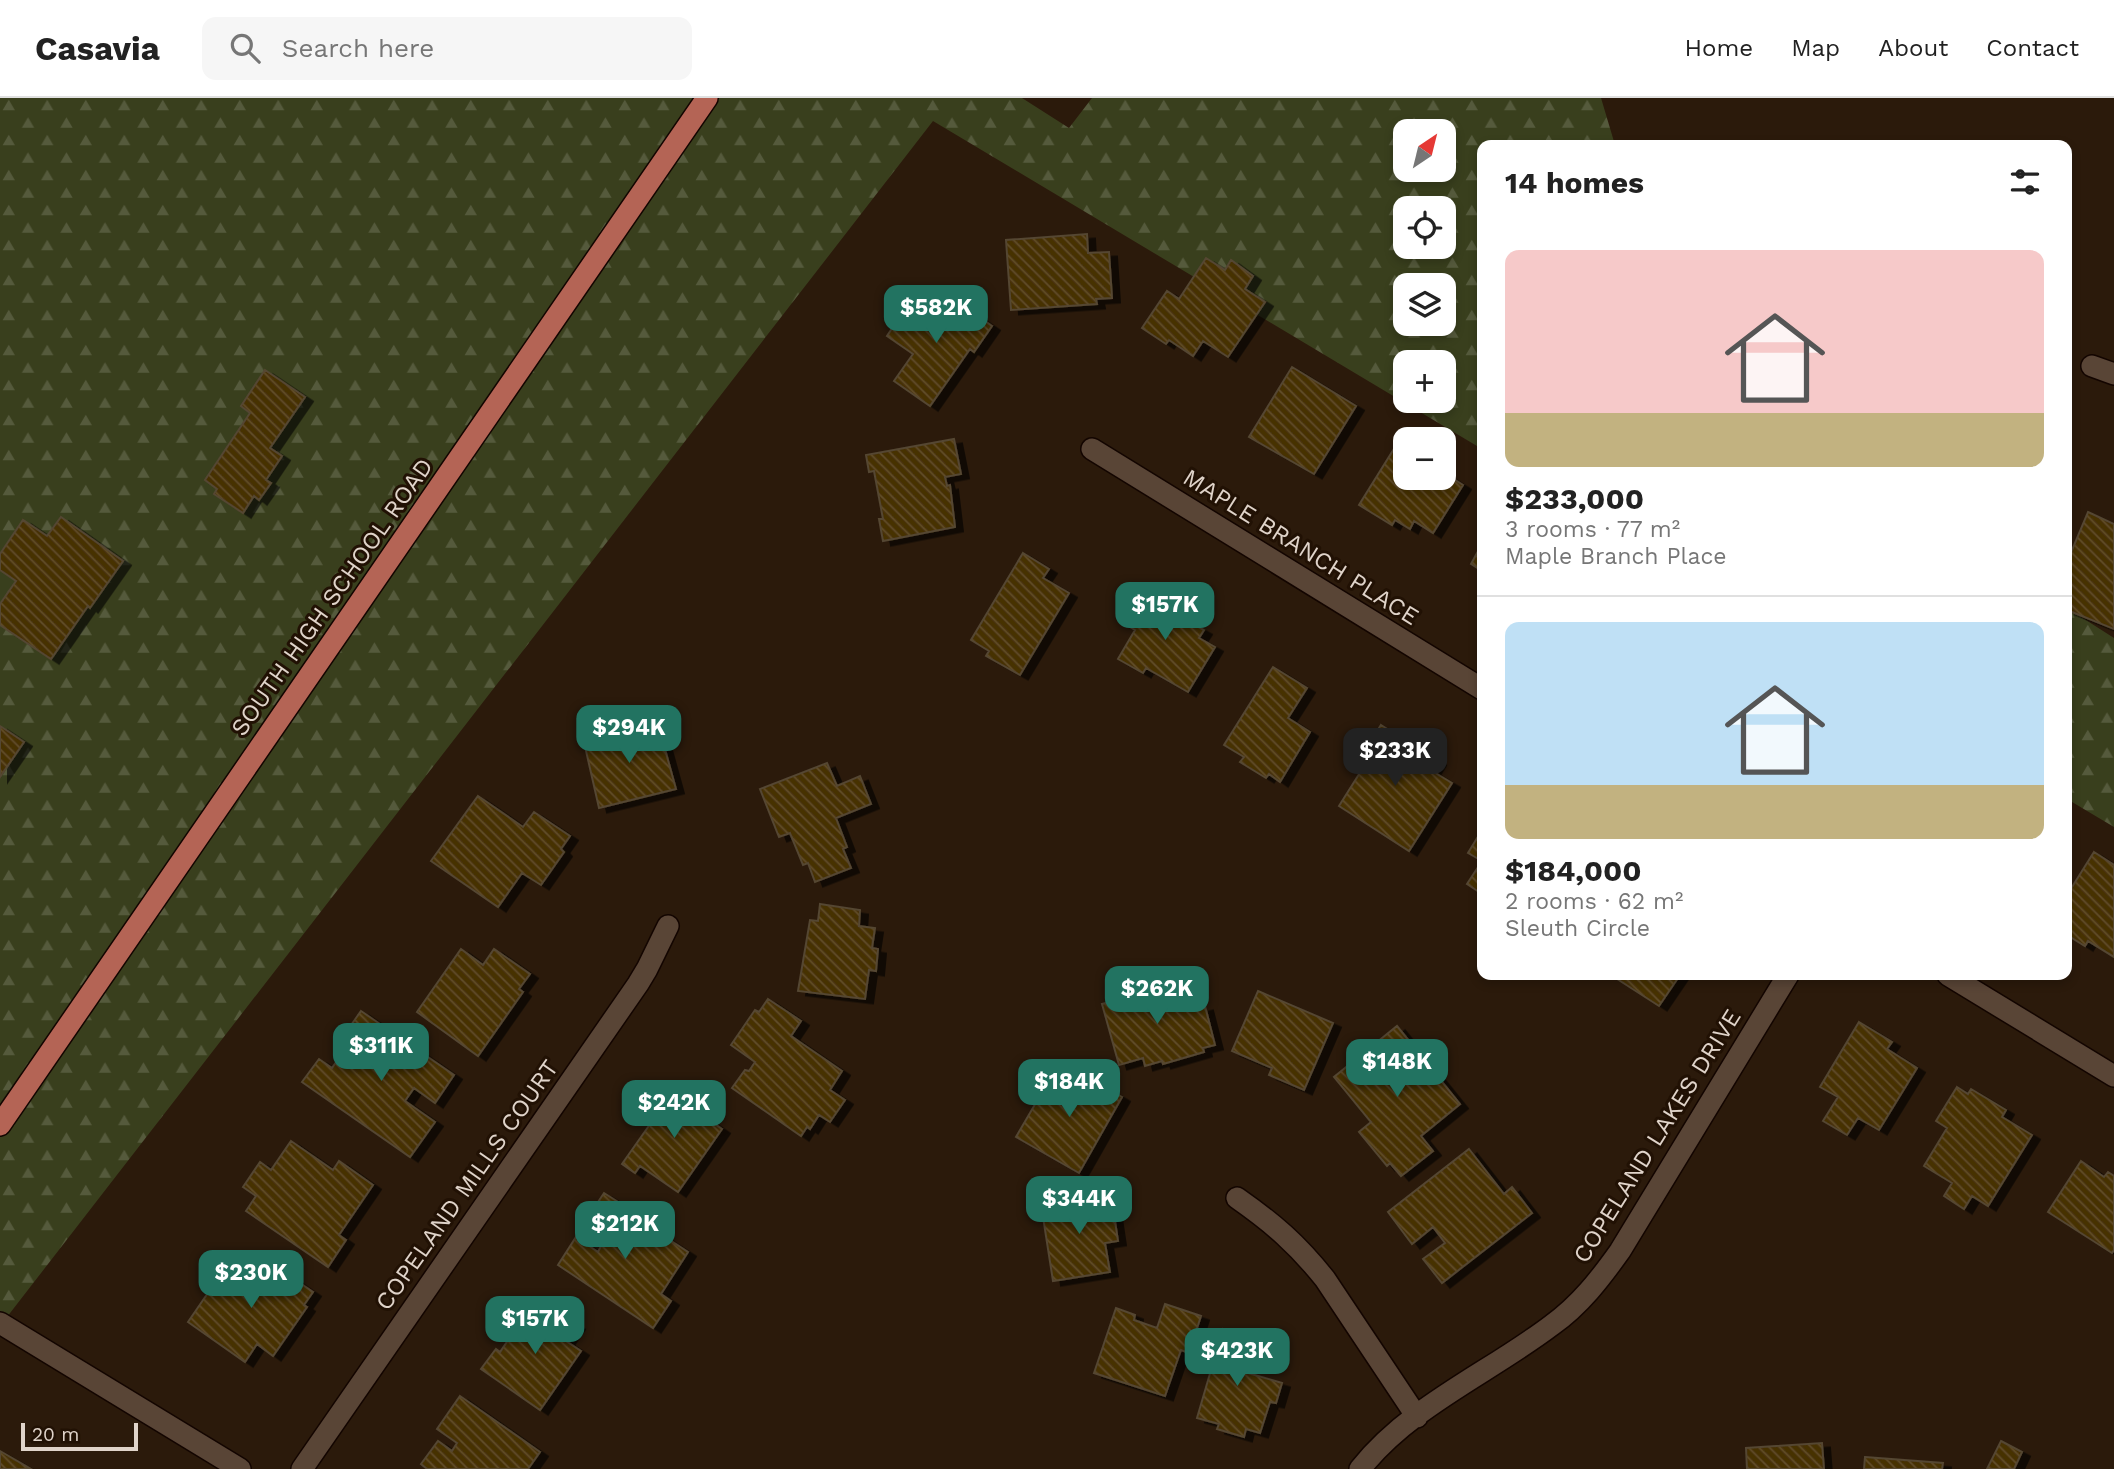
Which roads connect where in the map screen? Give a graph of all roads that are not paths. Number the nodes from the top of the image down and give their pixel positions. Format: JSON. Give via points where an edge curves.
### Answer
{"nodes":[{"id":1,"x":706,"y":98,"type":"edge"},
{"id":2,"x":2092,"y":366,"type":"dead end"},
{"id":3,"x":2114,"y":374,"type":"edge"},
{"id":4,"x":1092,"y":449,"type":"dead end"},
{"id":5,"x":1477,"y":686,"type":"edge"},
{"id":6,"x":668,"y":926,"type":"dead end"},
{"id":7,"x":1785,"y":980,"type":"edge"},
{"id":8,"x":1956,"y":980,"type":"edge"},
{"id":9,"x":2114,"y":1076,"type":"edge"},
{"id":10,"x":0,"y":1125,"type":"edge"},
{"id":11,"x":1237,"y":1198,"type":"dead end"},
{"id":12,"x":0,"y":1323,"type":"edge"},
{"id":13,"x":1417,"y":1417,"type":"junction"},
{"id":14,"x":240,"y":1469,"type":"edge"},
{"id":15,"x":302,"y":1469,"type":"edge"},
{"id":16,"x":1360,"y":1469,"type":"edge"}],
"edges":[{"from":1,"to":10,"type":"main road","name":"SOUTH HIGH SCHOOL ROAD"},
{"from":2,"to":3,"type":"street"},
{"from":4,"to":5,"type":"street","name":"MAPLE BRANCH PLACE"},
{"from":6,"to":15,"type":"street","name":"COPELAND MILLS COURT","via":[[638,984]]},
{"from":7,"to":13,"type":"street","name":"COPELAND LAKES DRIVE","via":[[1620,1251],[1594,1286],[1552,1325]]},
{"from":8,"to":9,"type":"street"},
{"from":11,"to":13,"type":"street","via":[[1276,1226],[1318,1270]]},
{"from":12,"to":14,"type":"street"},
{"from":13,"to":16,"type":"street","name":"COPELAND LAKES DRIVE"}]}
